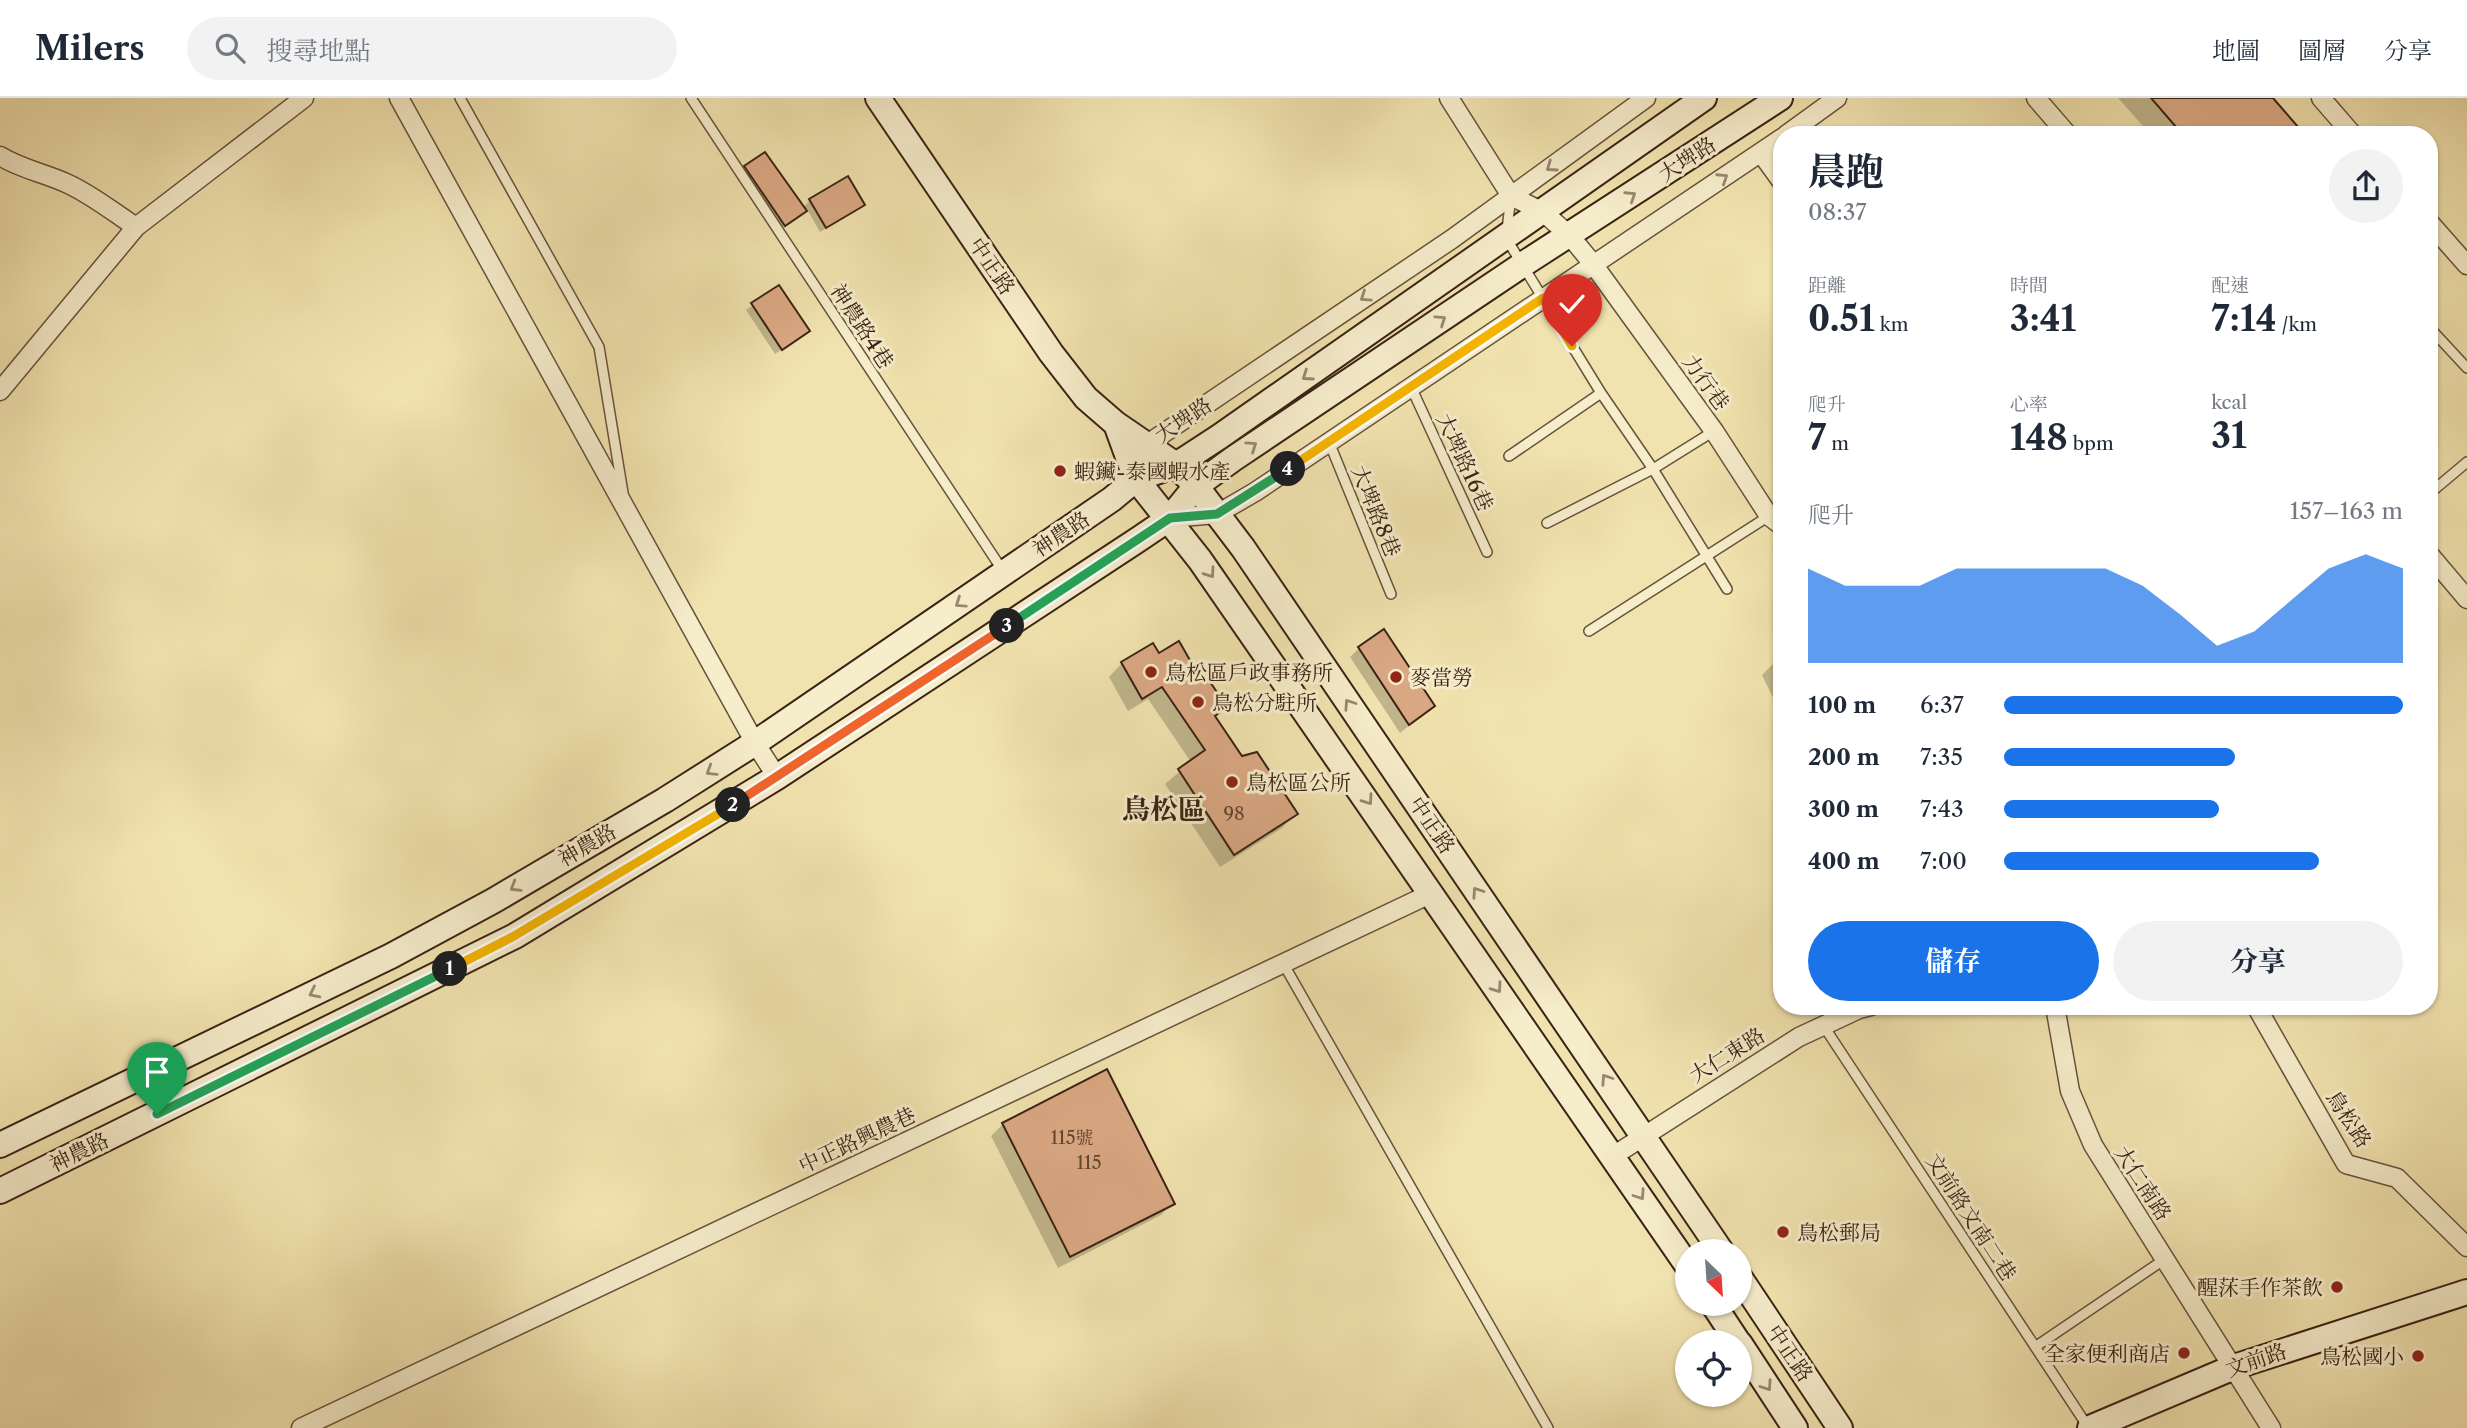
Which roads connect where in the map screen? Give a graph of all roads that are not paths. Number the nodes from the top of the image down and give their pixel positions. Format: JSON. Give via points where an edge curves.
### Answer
{"nodes":[{"id":1,"x":304,"y":98,"type":"edge"},
{"id":2,"x":399,"y":98,"type":"edge"},
{"id":3,"x":460,"y":98,"type":"edge"},
{"id":4,"x":691,"y":98,"type":"edge"},
{"id":5,"x":878,"y":98,"type":"edge"},
{"id":6,"x":1450,"y":98,"type":"edge"},
{"id":7,"x":1646,"y":98,"type":"edge"},
{"id":8,"x":1704,"y":98,"type":"edge"},
{"id":9,"x":1780,"y":98,"type":"edge"},
{"id":10,"x":1837,"y":98,"type":"edge"},
{"id":11,"x":2036,"y":98,"type":"edge"},
{"id":12,"x":2321,"y":98,"type":"edge"},
{"id":13,"x":1798,"y":126,"type":"edge"},
{"id":14,"x":2059,"y":126,"type":"edge"},
{"id":15,"x":2345,"y":126,"type":"edge"},
{"id":16,"x":1773,"y":144,"type":"edge"},
{"id":17,"x":1761,"y":153,"type":"junction"},
{"id":18,"x":0,"y":156,"type":"edge"},
{"id":19,"x":1773,"y":170,"type":"edge"},
{"id":20,"x":1511,"y":196,"type":"junction"},
{"id":21,"x":1543,"y":212,"type":"junction"},
{"id":22,"x":136,"y":227,"type":"junction"},
{"id":23,"x":2438,"y":232,"type":"edge"},
{"id":24,"x":1570,"y":236,"type":"junction"},
{"id":25,"x":1506,"y":238,"type":"junction"},
{"id":26,"x":1593,"y":264,"type":"junction"},
{"id":27,"x":1522,"y":265,"type":"junction"},
{"id":28,"x":2467,"y":265,"type":"edge"},
{"id":29,"x":1543,"y":298,"type":"junction"},
{"id":30,"x":2438,"y":337,"type":"edge"},
{"id":31,"x":2467,"y":368,"type":"edge"},
{"id":32,"x":1411,"y":387,"type":"junction"},
{"id":33,"x":0,"y":391,"type":"edge"},
{"id":34,"x":1601,"y":393,"type":"junction"},
{"id":35,"x":1116,"y":424,"type":"junction"},
{"id":36,"x":1714,"y":431,"type":"junction"},
{"id":37,"x":1329,"y":442,"type":"junction"},
{"id":38,"x":1146,"y":445,"type":"junction"},
{"id":39,"x":1509,"y":456,"type":"dead end"},
{"id":40,"x":2467,"y":462,"type":"edge"},
{"id":41,"x":1176,"y":465,"type":"junction"},
{"id":42,"x":1653,"y":469,"type":"junction"},
{"id":43,"x":1136,"y":479,"type":"junction"},
{"id":44,"x":1196,"y":486,"type":"junction"},
{"id":45,"x":2438,"y":486,"type":"edge"},
{"id":46,"x":626,"y":508,"type":"junction"},
{"id":47,"x":1217,"y":514,"type":"junction"},
{"id":48,"x":1170,"y":518,"type":"junction"},
{"id":49,"x":1773,"y":518,"type":"edge"},
{"id":50,"x":1773,"y":522,"type":"edge"},
{"id":51,"x":1547,"y":523,"type":"dead end"},
{"id":52,"x":1487,"y":552,"type":"dead end"},
{"id":53,"x":1706,"y":555,"type":"junction"},
{"id":54,"x":2438,"y":568,"type":"edge"},
{"id":55,"x":1004,"y":573,"type":"junction"},
{"id":56,"x":1727,"y":589,"type":"dead end"},
{"id":57,"x":1391,"y":594,"type":"dead end"},
{"id":58,"x":2467,"y":599,"type":"edge"},
{"id":59,"x":1589,"y":631,"type":"dead end"},
{"id":60,"x":755,"y":743,"type":"junction"},
{"id":61,"x":777,"y":777,"type":"junction"},
{"id":62,"x":1432,"y":893,"type":"junction"},
{"id":63,"x":1283,"y":963,"type":"junction"},
{"id":64,"x":1846,"y":1015,"type":"edge"},
{"id":65,"x":2057,"y":1015,"type":"edge"},
{"id":66,"x":2261,"y":1015,"type":"edge"},
{"id":67,"x":1824,"y":1025,"type":"junction"},
{"id":68,"x":140,"y":1077,"type":"junction"},
{"id":69,"x":157,"y":1114,"type":"junction"},
{"id":70,"x":1644,"y":1136,"type":"junction"},
{"id":71,"x":0,"y":1145,"type":"edge"},
{"id":72,"x":1613,"y":1156,"type":"junction"},
{"id":73,"x":0,"y":1191,"type":"edge"},
{"id":74,"x":1713,"y":1239,"type":"edge"},
{"id":75,"x":1675,"y":1247,"type":"edge"},
{"id":76,"x":2467,"y":1247,"type":"edge"},
{"id":77,"x":2165,"y":1259,"type":"junction"},
{"id":78,"x":2467,"y":1292,"type":"edge"},
{"id":79,"x":1752,"y":1296,"type":"edge"},
{"id":80,"x":2035,"y":1347,"type":"junction"},
{"id":81,"x":1752,"y":1363,"type":"edge"},
{"id":82,"x":2234,"y":1367,"type":"junction"},
{"id":83,"x":301,"y":1428,"type":"edge"},
{"id":84,"x":1548,"y":1428,"type":"edge"},
{"id":85,"x":1795,"y":1428,"type":"edge"},
{"id":86,"x":1840,"y":1428,"type":"edge"},
{"id":87,"x":2090,"y":1428,"type":"edge"},
{"id":88,"x":2271,"y":1428,"type":"edge"}],
"edges":[{"from":1,"to":22,"type":"street"},
{"from":2,"to":46,"type":"street"},
{"from":3,"to":46,"type":"lane","via":[[599,347]]},
{"from":4,"to":55,"type":"lane","name":"神農路4巷"},
{"from":5,"to":35,"type":"main road","name":"中正路","via":[[1051,353],[1086,398]]},
{"from":6,"to":20,"type":"street"},
{"from":7,"to":20,"type":"street","name":"大埤路","one_way":true},
{"from":8,"to":21,"type":"main road","name":"大埤路"},
{"from":24,"to":9,"type":"main road","name":"大埤路","one_way":true},
{"from":10,"to":13,"type":"street"},
{"from":11,"to":14,"type":"street"},
{"from":12,"to":15,"type":"street"},
{"from":16,"to":17,"type":"street","name":"大埤路"},
{"from":17,"to":19,"type":"street"},
{"from":26,"to":17,"type":"street","name":"大埤路","one_way":true},
{"from":18,"to":22,"type":"street","via":[[90,195]]},
{"from":20,"to":21,"type":"street","name":"力行巷"},
{"from":20,"to":25,"type":"lane"},
{"from":20,"to":38,"type":"street","name":"大埤路","one_way":true},
{"from":21,"to":24,"type":"street","name":"力行巷"},
{"from":21,"to":25,"type":"main road","name":"大埤路"},
{"from":22,"to":33,"type":"street"},
{"from":23,"to":28,"type":"street"},
{"from":24,"to":26,"type":"street","name":"力行巷"},
{"from":24,"to":27,"type":"main road","name":"大埤路"},
{"from":25,"to":27,"type":"lane"},
{"from":25,"to":41,"type":"main road","name":"大埤路","one_way":true},
{"from":26,"to":29,"type":"street","name":"大埤路"},
{"from":26,"to":36,"type":"street","name":"力行巷"},
{"from":27,"to":29,"type":"lane"},
{"from":44,"to":27,"type":"main road","name":"大埤路","one_way":true},
{"from":29,"to":32,"type":"street","name":"大埤路"},
{"from":29,"to":34,"type":"lane"},
{"from":30,"to":31,"type":"lane"},
{"from":32,"to":37,"type":"street","name":"大埤路"},
{"from":32,"to":52,"type":"lane","name":"大埤路16巷"},
{"from":34,"to":39,"type":"lane"},
{"from":34,"to":42,"type":"lane"},
{"from":35,"to":38,"type":"main road","name":"中正路"},
{"from":35,"to":43,"type":"main road","name":"中正路"},
{"from":36,"to":42,"type":"lane"},
{"from":36,"to":49,"type":"street","name":"力行巷"},
{"from":37,"to":47,"type":"street","name":"大埤路"},
{"from":37,"to":57,"type":"lane","name":"大埤路8巷"},
{"from":38,"to":41,"type":"main road","name":"中正路"},
{"from":38,"to":43,"type":"street","name":"大埤路"},
{"from":40,"to":45,"type":"lane"},
{"from":41,"to":43,"type":"main road","name":"大埤路"},
{"from":41,"to":44,"type":"main road","name":"中正路"},
{"from":42,"to":51,"type":"lane"},
{"from":42,"to":53,"type":"lane"},
{"from":43,"to":48,"type":"main road","name":"中正路"},
{"from":43,"to":55,"type":"main road","name":"神農路"},
{"from":44,"to":47,"type":"main road","name":"中正路"},
{"from":44,"to":48,"type":"main road","name":"大埤路"},
{"from":46,"to":60,"type":"street"},
{"from":47,"to":48,"type":"street","name":"大埤路"},
{"from":70,"to":47,"type":"main road","name":"中正路","one_way":true},
{"from":48,"to":61,"type":"main road","name":"神農路"},
{"from":48,"to":62,"type":"main road","name":"中正路","one_way":true},
{"from":50,"to":53,"type":"lane"},
{"from":53,"to":56,"type":"lane"},
{"from":53,"to":59,"type":"lane"},
{"from":54,"to":58,"type":"street"},
{"from":55,"to":60,"type":"main road","name":"神農路","one_way":true},
{"from":60,"to":61,"type":"street"},
{"from":60,"to":68,"type":"main road","name":"神農路","one_way":true,"via":[[665,800],[391,956]]},
{"from":61,"to":69,"type":"main road","name":"神農路","via":[[514,936]]},
{"from":62,"to":63,"type":"street","name":"中正路興農巷"},
{"from":62,"to":72,"type":"main road","name":"中正路","one_way":true},
{"from":63,"to":83,"type":"street","name":"中正路興農巷"},
{"from":63,"to":84,"type":"lane"},
{"from":64,"to":67,"type":"street","name":"大仁東路"},
{"from":65,"to":77,"type":"street","name":"大仁南路","via":[[2070,1091],[2093,1145]]},
{"from":66,"to":76,"type":"street","name":"鳥松路","via":[[2346,1164],[2397,1178]]},
{"from":67,"to":70,"type":"street","name":"大仁東路"},
{"from":67,"to":80,"type":"lane","name":"文前路文南二巷"},
{"from":68,"to":69,"type":"main road"},
{"from":68,"to":71,"type":"main road","name":"神農路"},
{"from":69,"to":73,"type":"main road","name":"神農路"},
{"from":70,"to":72,"type":"street","name":"大仁東路"},
{"from":70,"to":74,"type":"main road","name":"中正路"},
{"from":72,"to":75,"type":"main road","name":"中正路","one_way":true},
{"from":77,"to":80,"type":"lane"},
{"from":77,"to":82,"type":"street","name":"大仁南路"},
{"from":78,"to":82,"type":"main road","name":"文前路"},
{"from":79,"to":86,"type":"main road","name":"中正路"},
{"from":80,"to":87,"type":"lane","name":"文前路文南二巷"},
{"from":81,"to":85,"type":"main road","name":"中正路","one_way":true},
{"from":82,"to":87,"type":"main road","name":"文前路"},
{"from":82,"to":88,"type":"street","name":"大仁南路"}]}
